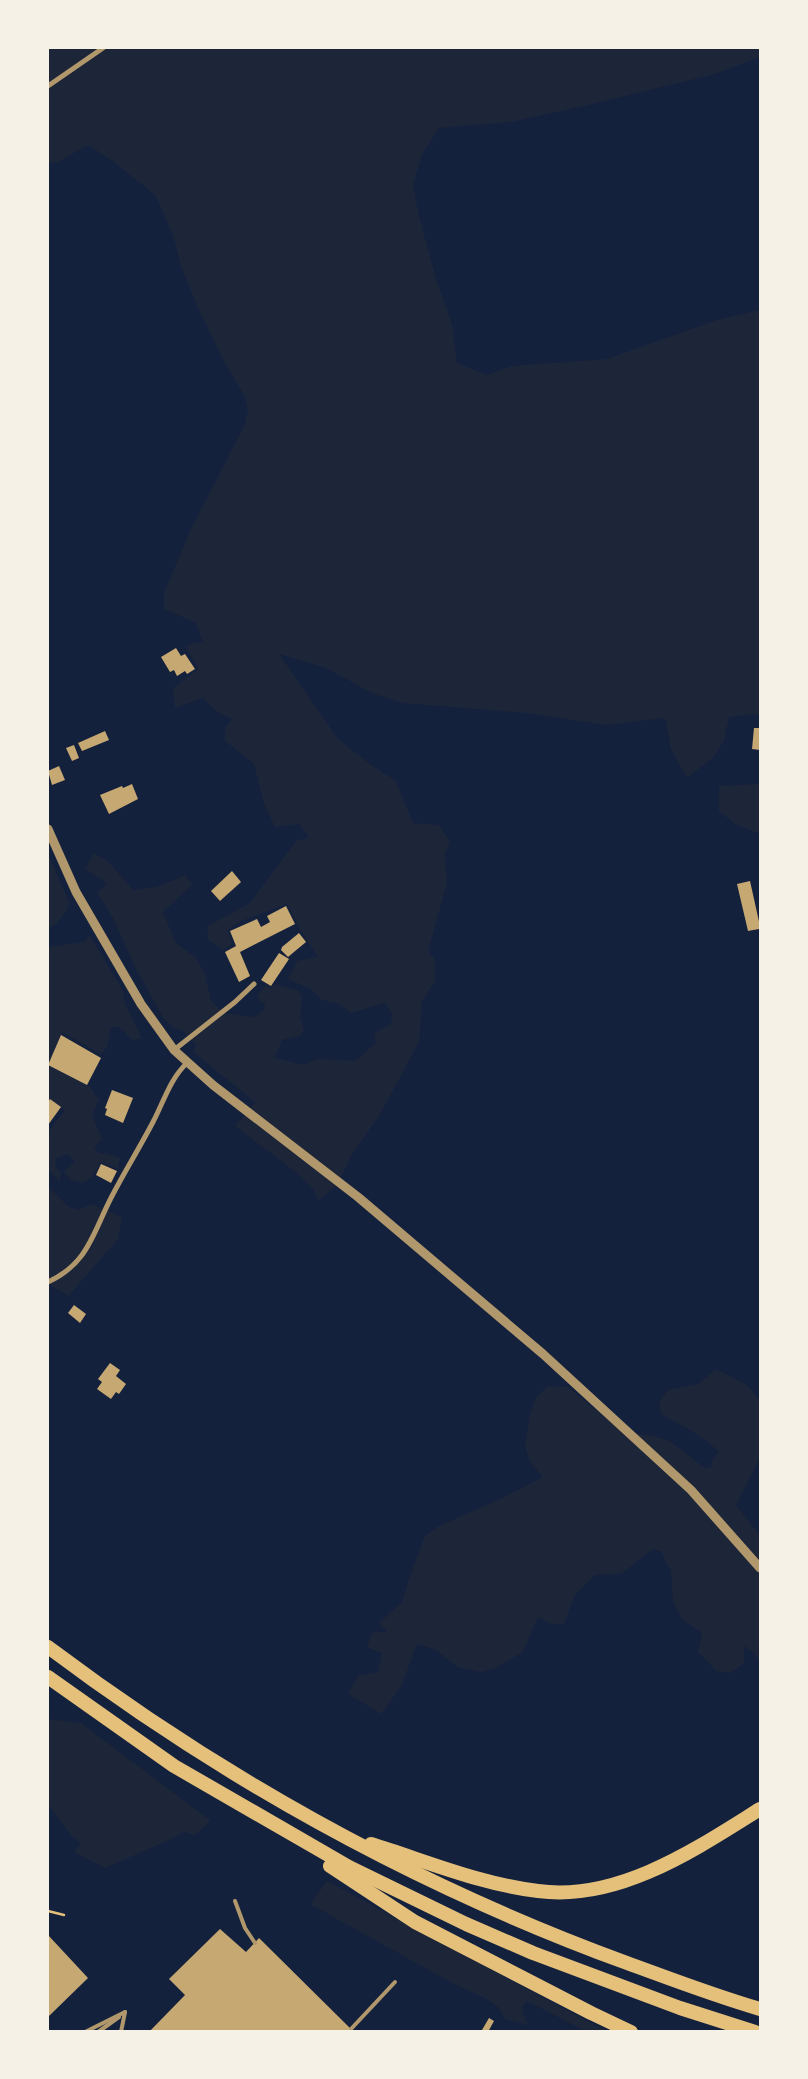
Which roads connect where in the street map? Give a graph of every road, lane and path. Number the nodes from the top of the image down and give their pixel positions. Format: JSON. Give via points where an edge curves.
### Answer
{"nodes":[{"id":1,"x":103,"y":48,"type":"edge"},
{"id":2,"x":48,"y":86,"type":"edge"},
{"id":3,"x":48,"y":829,"type":"edge"},
{"id":4,"x":254,"y":984,"type":"dead end"},
{"id":5,"x":174,"y":1050,"type":"junction"},
{"id":6,"x":187,"y":1063,"type":"junction"},
{"id":7,"x":48,"y":1282,"type":"edge"},
{"id":8,"x":760,"y":1568,"type":"edge"},
{"id":9,"x":48,"y":1647,"type":"edge"},
{"id":10,"x":48,"y":1677,"type":"edge"},
{"id":11,"x":210,"y":1788,"type":"junction"},
{"id":12,"x":760,"y":1808,"type":"edge"},
{"id":13,"x":338,"y":1834,"type":"junction"},
{"id":14,"x":235,"y":1901,"type":"dead end"},
{"id":15,"x":48,"y":1911,"type":"edge"},
{"id":16,"x":64,"y":1916,"type":"dead end"},
{"id":17,"x":255,"y":1943,"type":"dead end"},
{"id":18,"x":395,"y":1982,"type":"dead end"},
{"id":19,"x":760,"y":2009,"type":"edge"},
{"id":20,"x":125,"y":2012,"type":"junction"},
{"id":21,"x":351,"y":2029,"type":"dead end"},
{"id":22,"x":86,"y":2032,"type":"edge"},
{"id":23,"x":98,"y":2032,"type":"edge"},
{"id":24,"x":121,"y":2032,"type":"edge"},
{"id":25,"x":631,"y":2032,"type":"edge"},
{"id":26,"x":755,"y":2032,"type":"edge"}],
"edges":[{"from":1,"to":2,"type":"street"},
{"from":3,"to":5,"type":"street","via":[[81,900],[146,1013]]},
{"from":4,"to":5,"type":"street"},
{"from":5,"to":6,"type":"street"},
{"from":6,"to":7,"type":"street","via":[[167,1090],[87,1247],[67,1271]]},
{"from":6,"to":8,"type":"street","via":[[358,1197],[542,1354],[692,1490]]},
{"from":9,"to":13,"type":"highway","via":[[162,1729],[232,1774]]},
{"from":10,"to":11,"type":"highway","via":[[166,1761]]},
{"from":11,"to":25,"type":"highway","via":[[416,1922]]},
{"from":11,"to":26,"type":"highway","via":[[349,1867],[466,1924],[595,1977]]},
{"from":12,"to":13,"type":"highway","via":[[663,1866],[625,1882],[574,1892],[539,1892],[494,1883]]},
{"from":13,"to":19,"type":"highway","via":[[468,1899],[539,1930]]},
{"from":14,"to":17,"type":"lane","via":[[244,1928]]},
{"from":15,"to":16,"type":"path"},
{"from":18,"to":21,"type":"lane"},
{"from":20,"to":22,"type":"lane"},
{"from":20,"to":23,"type":"lane"},
{"from":20,"to":24,"type":"lane"}]}
